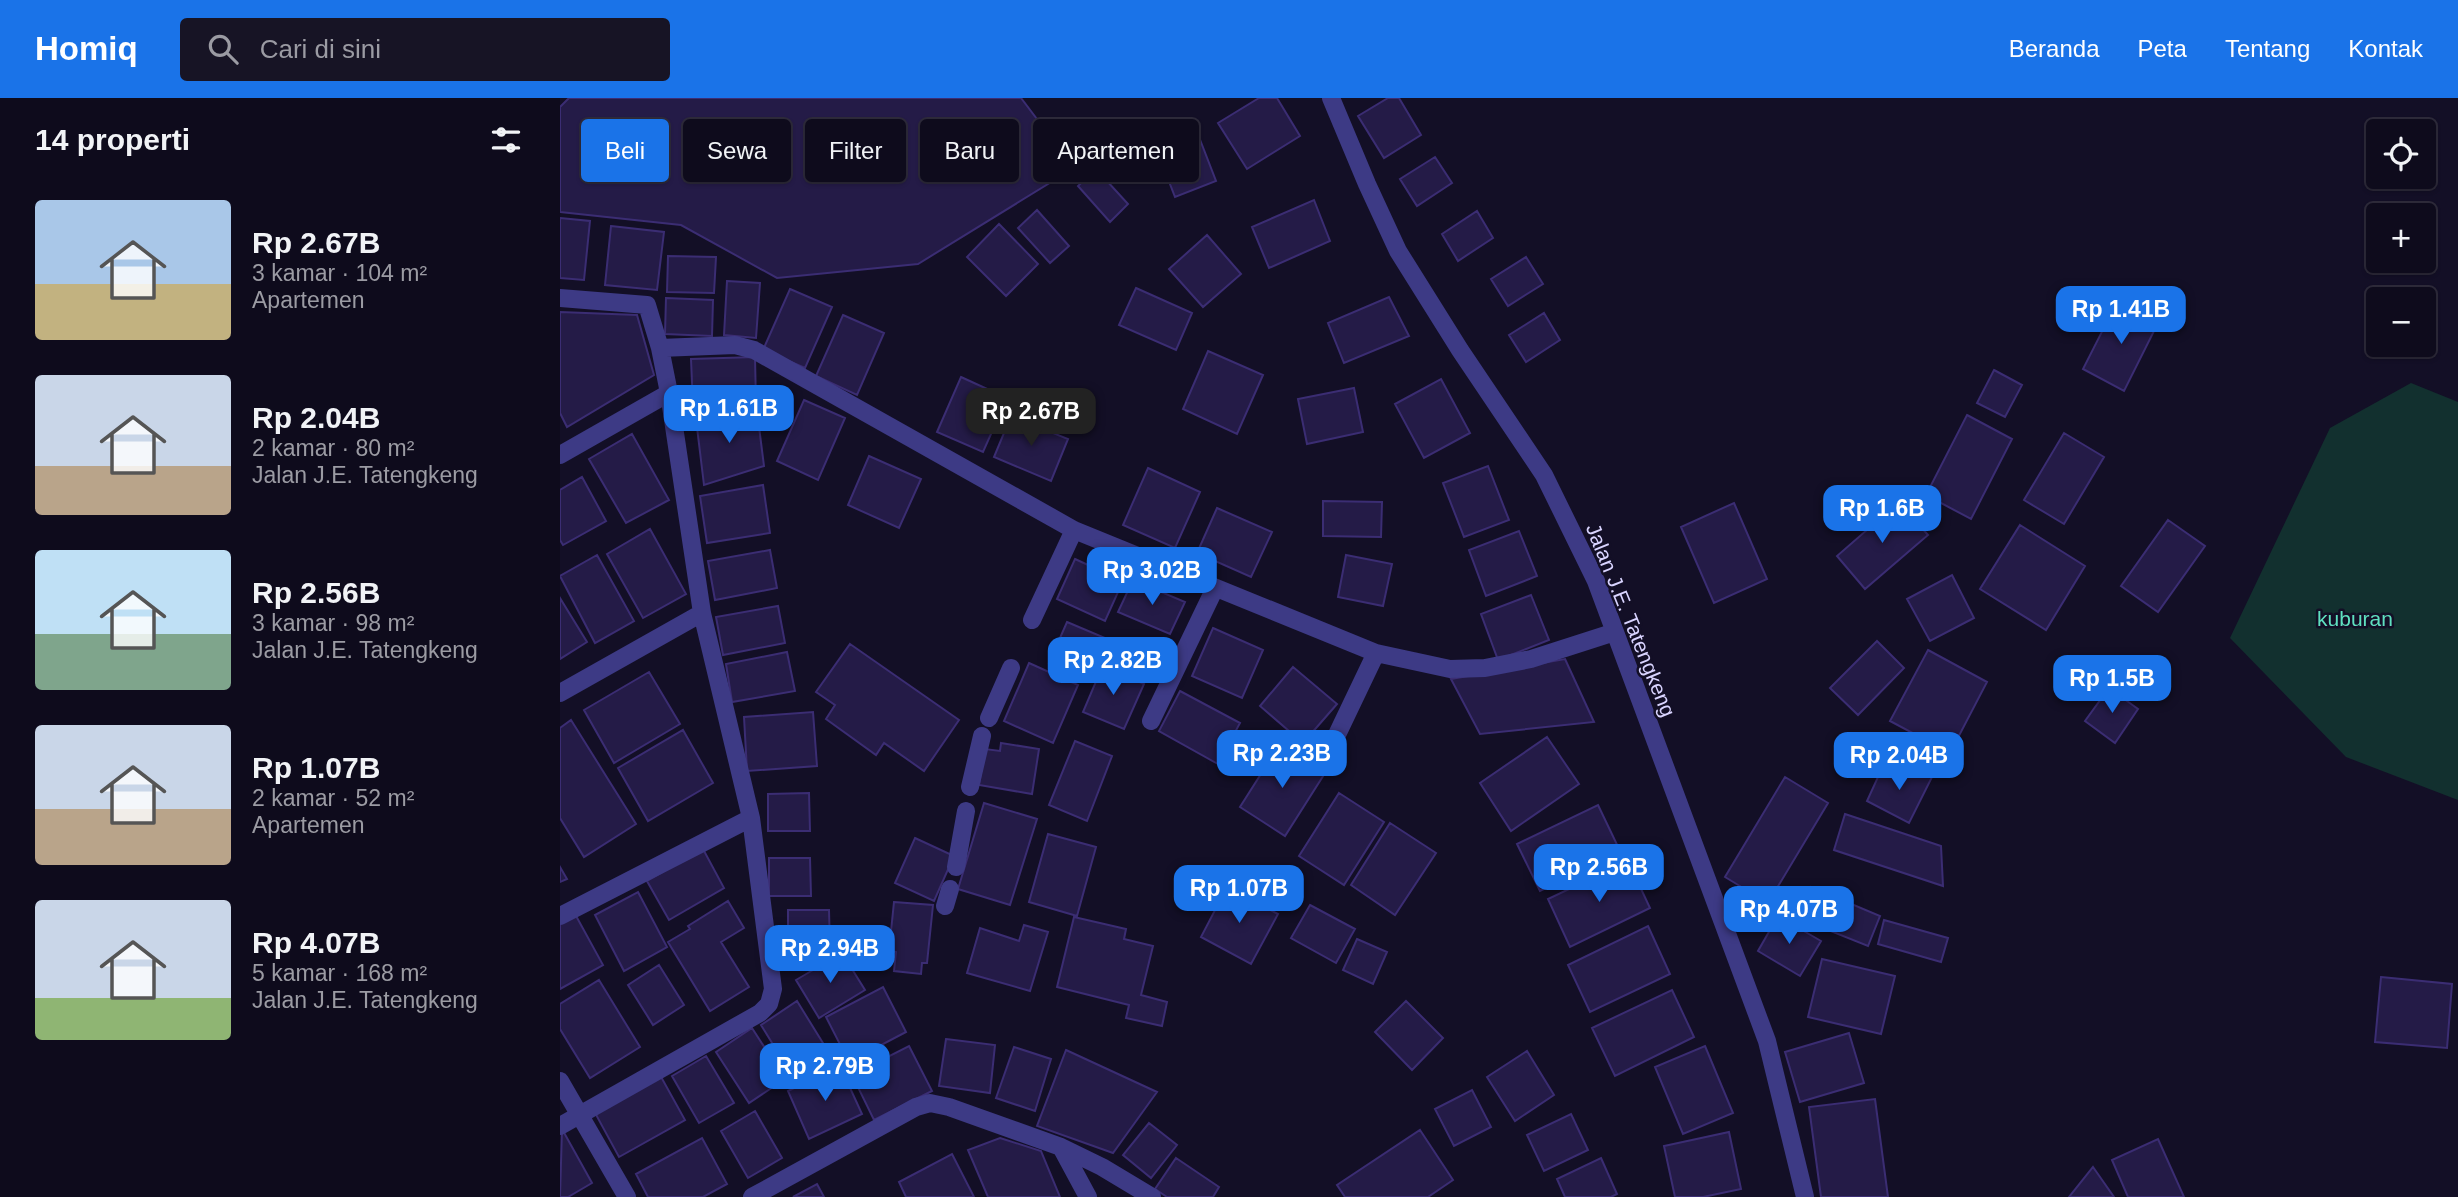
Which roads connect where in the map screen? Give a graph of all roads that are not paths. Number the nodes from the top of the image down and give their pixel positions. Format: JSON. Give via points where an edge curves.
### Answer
{"nodes":[{"id":1,"x":1331,"y":98,"type":"edge"},
{"id":2,"x":560,"y":298,"type":"edge"},
{"id":3,"x":660,"y":348,"type":"junction"},
{"id":4,"x":669,"y":393,"type":"junction"},
{"id":5,"x":560,"y":455,"type":"edge"},
{"id":6,"x":1074,"y":530,"type":"junction"},
{"id":7,"x":1215,"y":589,"type":"junction"},
{"id":8,"x":702,"y":613,"type":"junction"},
{"id":9,"x":1032,"y":620,"type":"dead end"},
{"id":10,"x":1615,"y":632,"type":"junction"},
{"id":11,"x":1376,"y":653,"type":"junction"},
{"id":12,"x":1011,"y":668,"type":"dead end"},
{"id":13,"x":560,"y":693,"type":"edge"},
{"id":14,"x":989,"y":718,"type":"dead end"},
{"id":15,"x":1151,"y":721,"type":"dead end"},
{"id":16,"x":982,"y":736,"type":"dead end"},
{"id":17,"x":1333,"y":743,"type":"dead end"},
{"id":18,"x":970,"y":787,"type":"dead end"},
{"id":19,"x":966,"y":811,"type":"dead end"},
{"id":20,"x":751,"y":818,"type":"junction"},
{"id":21,"x":956,"y":867,"type":"dead end"},
{"id":22,"x":950,"y":889,"type":"dead end"},
{"id":23,"x":945,"y":906,"type":"dead end"},
{"id":24,"x":560,"y":916,"type":"edge"},
{"id":25,"x":560,"y":1081,"type":"edge"},
{"id":26,"x":580,"y":1115,"type":"junction"},
{"id":27,"x":560,"y":1126,"type":"edge"},
{"id":28,"x":1062,"y":1147,"type":"junction"},
{"id":29,"x":627,"y":1197,"type":"edge"},
{"id":30,"x":752,"y":1197,"type":"edge"},
{"id":31,"x":1088,"y":1197,"type":"edge"},
{"id":32,"x":1152,"y":1197,"type":"edge"},
{"id":33,"x":1805,"y":1197,"type":"edge"}],
"edges":[{"from":1,"to":10,"type":"street","name":"Jalan J.E. Tatengkeng","via":[[1398,251],[1544,475]]},
{"from":2,"to":3,"type":"street","via":[[647,305]]},
{"from":3,"to":4,"type":"street"},
{"from":3,"to":6,"type":"street","via":[[734,345],[754,350]]},
{"from":4,"to":5,"type":"street"},
{"from":4,"to":8,"type":"street"},
{"from":6,"to":7,"type":"street"},
{"from":6,"to":9,"type":"street"},
{"from":7,"to":11,"type":"street"},
{"from":7,"to":15,"type":"street"},
{"from":8,"to":13,"type":"street"},
{"from":8,"to":20,"type":"street"},
{"from":10,"to":11,"type":"street","via":[[1531,659],[1485,668],[1450,669]]},
{"from":10,"to":33,"type":"street","name":"Jalan J.E. Tatengkeng","via":[[1767,1041]]},
{"from":11,"to":17,"type":"street"},
{"from":12,"to":14,"type":"street"},
{"from":16,"to":18,"type":"street"},
{"from":19,"to":21,"type":"street"},
{"from":20,"to":24,"type":"street"},
{"from":20,"to":26,"type":"street","via":[[773,989],[769,1004],[745,1023]]},
{"from":22,"to":23,"type":"street"},
{"from":25,"to":26,"type":"street"},
{"from":26,"to":27,"type":"street"},
{"from":26,"to":29,"type":"street"},
{"from":28,"to":30,"type":"street","via":[[930,1103]]},
{"from":28,"to":31,"type":"street"},
{"from":28,"to":32,"type":"street"}]}
